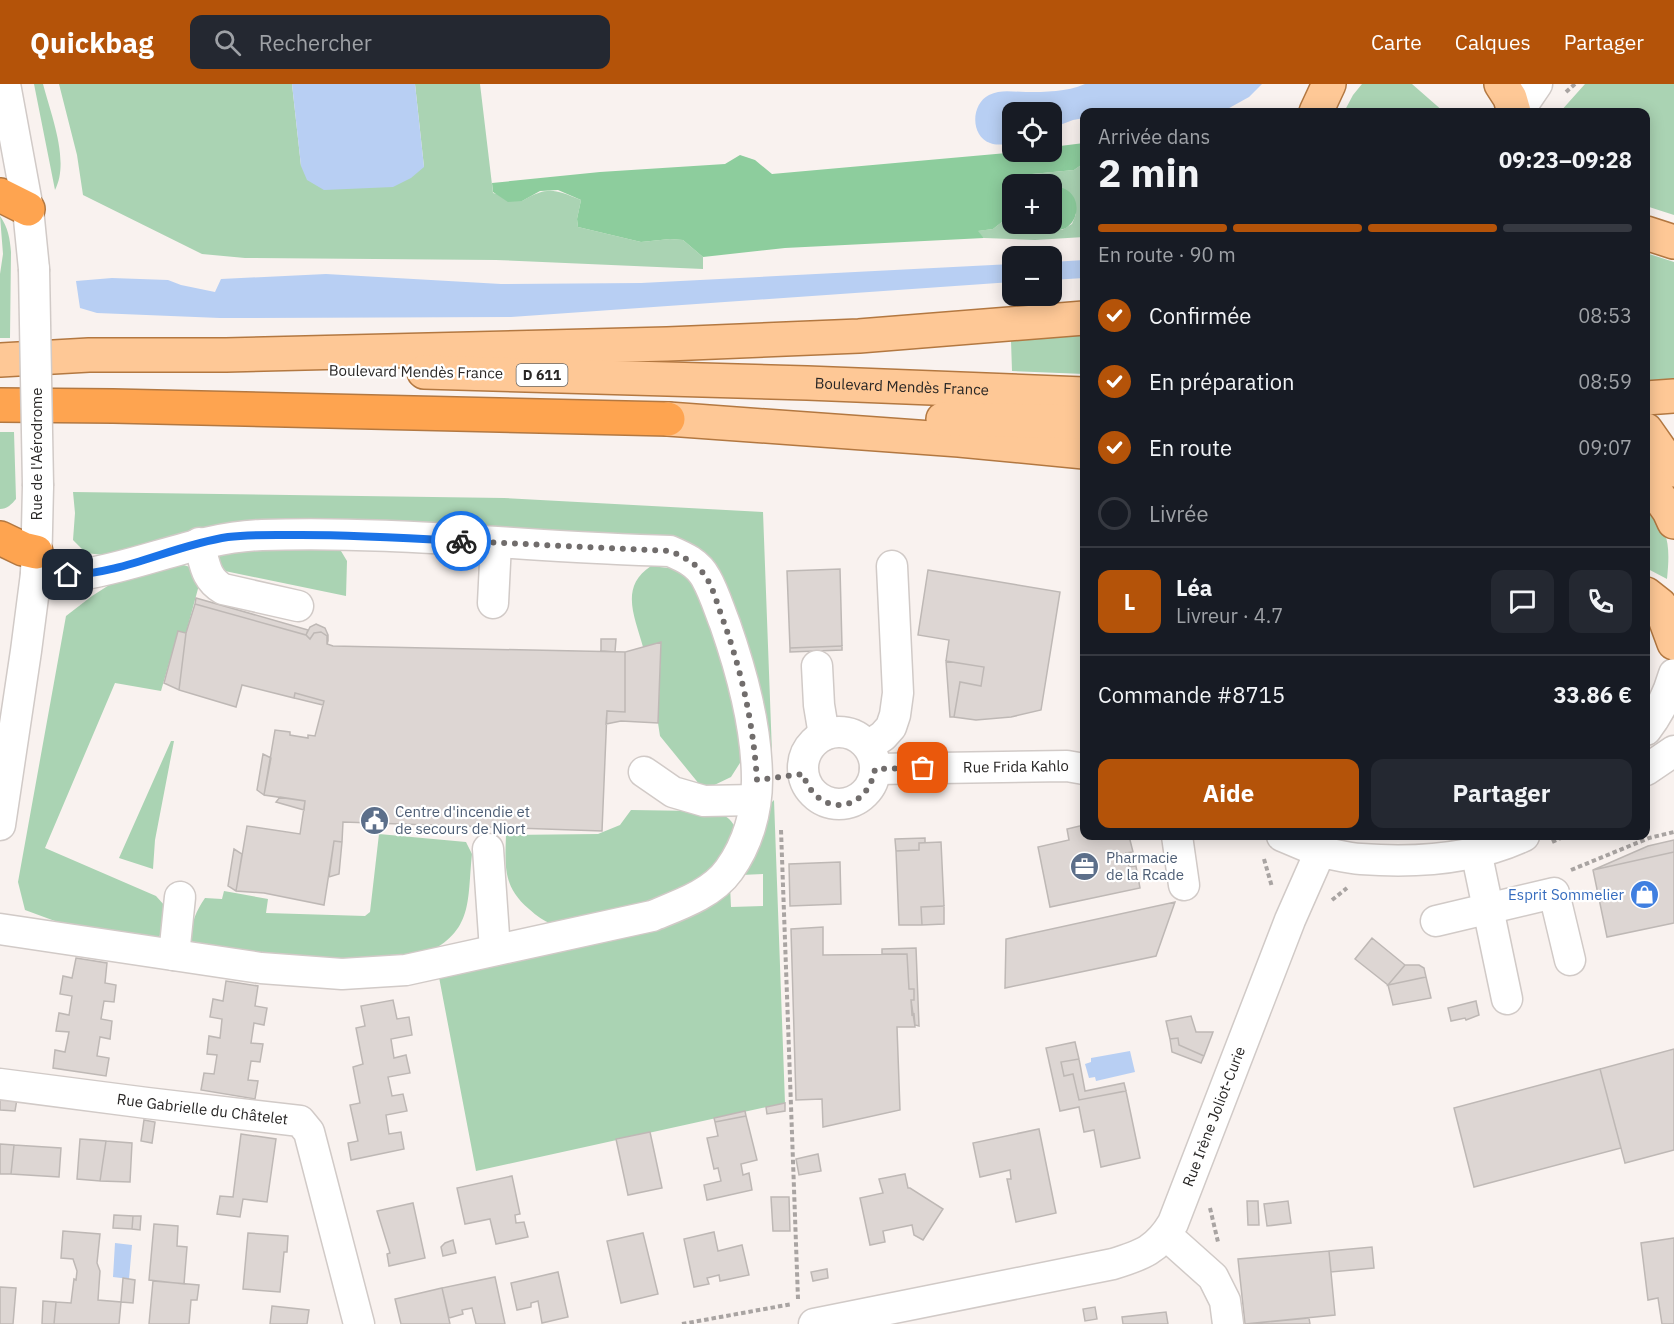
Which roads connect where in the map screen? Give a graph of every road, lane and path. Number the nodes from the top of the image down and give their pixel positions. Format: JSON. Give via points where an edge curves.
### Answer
{"nodes":[{"id":1,"x":5,"y":84,"type":"edge"},
{"id":2,"x":1329,"y":84,"type":"edge"},
{"id":3,"x":1501,"y":84,"type":"edge"},
{"id":4,"x":1537,"y":84,"type":"edge"},
{"id":5,"x":1317,"y":108,"type":"edge"},
{"id":6,"x":1514,"y":108,"type":"edge"},
{"id":7,"x":1519,"y":108,"type":"edge"},
{"id":8,"x":14,"y":202,"type":"edge"},
{"id":9,"x":1650,"y":234,"type":"edge"},
{"id":10,"x":1674,"y":242,"type":"edge"},
{"id":11,"x":1080,"y":318,"type":"edge"},
{"id":12,"x":0,"y":362,"type":"edge"},
{"id":13,"x":1080,"y":394,"type":"edge"},
{"id":14,"x":1674,"y":396,"type":"edge"},
{"id":15,"x":1650,"y":398,"type":"edge"},
{"id":16,"x":0,"y":405,"type":"edge"},
{"id":17,"x":1674,"y":416,"type":"edge"},
{"id":18,"x":1650,"y":417,"type":"edge"},
{"id":19,"x":668,"y":419,"type":"junction"},
{"id":20,"x":1080,"y":422,"type":"edge"},
{"id":21,"x":1650,"y":447,"type":"edge"},
{"id":22,"x":1080,"y":452,"type":"edge"},
{"id":23,"x":1657,"y":478,"type":"edge"},
{"id":24,"x":1674,"y":522,"type":"edge"},
{"id":25,"x":0,"y":538,"type":"edge"},
{"id":26,"x":199,"y":543,"type":"junction"},
{"id":27,"x":496,"y":543,"type":"junction"},
{"id":28,"x":36,"y":563,"type":"junction"},
{"id":29,"x":892,"y":566,"type":"dead end"},
{"id":30,"x":1650,"y":597,"type":"edge"},
{"id":31,"x":493,"y":603,"type":"dead end"},
{"id":32,"x":298,"y":606,"type":"dead end"},
{"id":33,"x":1674,"y":643,"type":"edge"},
{"id":34,"x":13,"y":649,"type":"edge"},
{"id":35,"x":817,"y":666,"type":"dead end"},
{"id":36,"x":1674,"y":674,"type":"edge"},
{"id":37,"x":1650,"y":725,"type":"edge"},
{"id":38,"x":824,"y":735,"type":"junction"},
{"id":39,"x":1674,"y":751,"type":"edge"},
{"id":40,"x":872,"y":758,"type":"junction"},
{"id":41,"x":1650,"y":767,"type":"edge"},
{"id":42,"x":1080,"y":768,"type":"edge"},
{"id":43,"x":644,"y":772,"type":"dead end"},
{"id":44,"x":803,"y":774,"type":"junction"},
{"id":45,"x":756,"y":790,"type":"junction"},
{"id":46,"x":0,"y":825,"type":"edge"},
{"id":47,"x":781,"y":825,"type":"dead end"},
{"id":48,"x":1674,"y":831,"type":"edge"},
{"id":49,"x":1650,"y":838,"type":"edge"},
{"id":50,"x":1178,"y":840,"type":"edge"},
{"id":51,"x":1515,"y":840,"type":"edge"},
{"id":52,"x":1644,"y":840,"type":"edge"},
{"id":53,"x":1273,"y":846,"type":"edge"},
{"id":54,"x":1333,"y":847,"type":"edge"},
{"id":55,"x":488,"y":849,"type":"dead end"},
{"id":56,"x":1476,"y":851,"type":"junction"},
{"id":57,"x":1566,"y":873,"type":"dead end"},
{"id":58,"x":1184,"y":885,"type":"dead end"},
{"id":59,"x":1272,"y":889,"type":"dead end"},
{"id":60,"x":180,"y":897,"type":"dead end"},
{"id":61,"x":1489,"y":908,"type":"junction"},
{"id":62,"x":1436,"y":921,"type":"dead end"},
{"id":63,"x":0,"y":929,"type":"edge"},
{"id":64,"x":495,"y":950,"type":"junction"},
{"id":65,"x":174,"y":955,"type":"junction"},
{"id":66,"x":1570,"y":960,"type":"dead end"},
{"id":67,"x":1507,"y":999,"type":"dead end"},
{"id":68,"x":0,"y":1084,"type":"edge"},
{"id":69,"x":1166,"y":1235,"type":"junction"},
{"id":70,"x":806,"y":1314,"type":"edge"},
{"id":71,"x":359,"y":1324,"type":"edge"},
{"id":72,"x":682,"y":1324,"type":"edge"},
{"id":73,"x":1228,"y":1324,"type":"edge"}],
"edges":[{"from":1,"to":8,"type":"street","name":"Rue de l'Aérodrome"},
{"from":2,"to":5,"type":"main road"},
{"from":3,"to":6,"type":"main road"},
{"from":4,"to":7,"type":"street"},
{"from":8,"to":28,"type":"street","name":"Rue de l'Aérodrome","bridge":true,"via":[[34,269]]},
{"from":9,"to":10,"type":"main road"},
{"from":11,"to":12,"type":"main road","via":[[859,336],[691,343],[89,355]]},
{"from":12,"to":13,"type":"main road","name":"Boulevard Mendès France","number":"D 611","via":[[86,369],[517,374]]},
{"from":14,"to":15,"type":"main road"},
{"from":16,"to":19,"type":"highway","name":"Boulevard Mendès France"},
{"from":17,"to":18,"type":"main road"},
{"from":19,"to":20,"type":"main road","name":"Boulevard Mendès France","via":[[806,415]]},
{"from":19,"to":22,"type":"main road"},
{"from":21,"to":23,"type":"main road"},
{"from":23,"to":24,"type":"main road"},
{"from":25,"to":28,"type":"highway","via":[[23,549]]},
{"from":26,"to":27,"type":"street","via":[[261,535],[343,535]]},
{"from":26,"to":28,"type":"street","via":[[83,575]]},
{"from":26,"to":32,"type":"street","via":[[213,583],[223,589]]},
{"from":27,"to":31,"type":"street"},
{"from":27,"to":45,"type":"street","via":[[670,551],[689,559],[705,576],[734,650],[754,742]]},
{"from":28,"to":34,"type":"street","name":"Rue de l'Aérodrome"},
{"from":29,"to":40,"type":"street","via":[[898,693],[891,727]]},
{"from":30,"to":33,"type":"main road","via":[[1660,605]]},
{"from":34,"to":46,"type":"street","name":"Rue de l'Aérodrome"},
{"from":35,"to":38,"type":"street"},
{"from":36,"to":37,"type":"street"},
{"from":38,"to":40,"type":"street","name":"Rue Frida Kahlo","via":[[848,733],[859,738]]},
{"from":38,"to":44,"type":"street","via":[[806,751]]},
{"from":39,"to":41,"type":"street"},
{"from":40,"to":42,"type":"street","name":"Rue Frida Kahlo"},
{"from":40,"to":44,"type":"street","via":[[873,781],[867,791],[842,805],[824,802],[814,795]]},
{"from":43,"to":45,"type":"street","via":[[673,792],[704,801]]},
{"from":44,"to":45,"type":"street"},
{"from":45,"to":64,"type":"street","via":[[752,822],[742,848],[729,871],[710,888],[652,916]]},
{"from":47,"to":70,"type":"path"},
{"from":48,"to":49,"type":"path"},
{"from":50,"to":58,"type":"street"},
{"from":51,"to":56,"type":"street"},
{"from":52,"to":57,"type":"path"},
{"from":53,"to":54,"type":"street"},
{"from":53,"to":59,"type":"path"},
{"from":54,"to":56,"type":"street","via":[[1358,858],[1393,860]]},
{"from":54,"to":69,"type":"street","name":"Rue Irène Joliot-Curie","via":[[1290,920]]},
{"from":55,"to":64,"type":"street"},
{"from":56,"to":61,"type":"street"},
{"from":60,"to":65,"type":"street"},
{"from":61,"to":62,"type":"street"},
{"from":61,"to":66,"type":"street","via":[[1554,893]]},
{"from":61,"to":67,"type":"street"},
{"from":63,"to":65,"type":"street"},
{"from":64,"to":65,"type":"street","via":[[406,970],[342,974],[261,968]]},
{"from":68,"to":71,"type":"street","name":"Rue Gabrielle du Châtelet","via":[[300,1121],[309,1132]]},
{"from":69,"to":70,"type":"street","name":"Rue Irène Joliot-Curie","via":[[1141,1256],[1113,1264]]},
{"from":69,"to":73,"type":"street","via":[[1213,1277],[1225,1301]]},
{"from":70,"to":72,"type":"path"}]}
